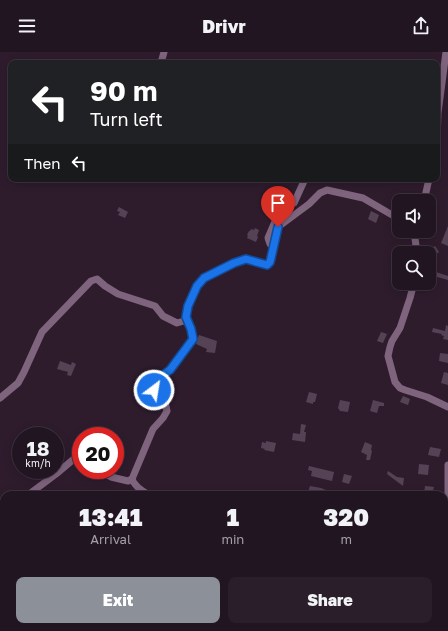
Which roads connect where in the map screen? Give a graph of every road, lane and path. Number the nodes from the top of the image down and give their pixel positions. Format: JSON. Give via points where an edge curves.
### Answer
{"nodes":[{"id":1,"x":446,"y":52,"type":"edge"},
{"id":2,"x":440,"y":98,"type":"edge"},
{"id":3,"x":304,"y":182,"type":"edge"},
{"id":4,"x":428,"y":182,"type":"edge"},
{"id":5,"x":426,"y":194,"type":"edge"},
{"id":6,"x":392,"y":215,"type":"edge"},
{"id":7,"x":274,"y":246,"type":"junction"},
{"id":8,"x":412,"y":290,"type":"edge"},
{"id":9,"x":187,"y":319,"type":"junction"},
{"id":10,"x":0,"y":398,"type":"edge"},
{"id":11,"x":448,"y":407,"type":"edge"},
{"id":12,"x":72,"y":461,"type":"edge"},
{"id":13,"x":448,"y":465,"type":"edge"},
{"id":14,"x":120,"y":479,"type":"edge"},
{"id":15,"x":132,"y":479,"type":"junction"},
{"id":16,"x":33,"y":491,"type":"edge"},
{"id":17,"x":143,"y":491,"type":"edge"},
{"id":18,"x":448,"y":516,"type":"edge"}],
"edges":[{"from":1,"to":2,"type":"street"},
{"from":3,"to":7,"type":"street","via":[[294,203],[285,206],[277,218],[268,238]]},
{"from":4,"to":5,"type":"street"},
{"from":6,"to":7,"type":"street","via":[[363,198],[327,190],[278,227]]},
{"from":7,"to":9,"type":"street","via":[[267,265],[246,259],[204,278],[197,286],[188,306]]},
{"from":8,"to":11,"type":"street","via":[[388,356],[395,382],[400,388]]},
{"from":9,"to":10,"type":"street","via":[[177,323],[164,316],[155,306],[118,294],[97,279],[91,281],[42,332],[18,383]]},
{"from":9,"to":15,"type":"street","via":[[193,339],[170,370],[157,379],[154,385],[154,390],[167,411],[153,429]]},
{"from":12,"to":16,"type":"street"},
{"from":13,"to":18,"type":"street"},
{"from":14,"to":15,"type":"street"},
{"from":15,"to":17,"type":"street"}]}
